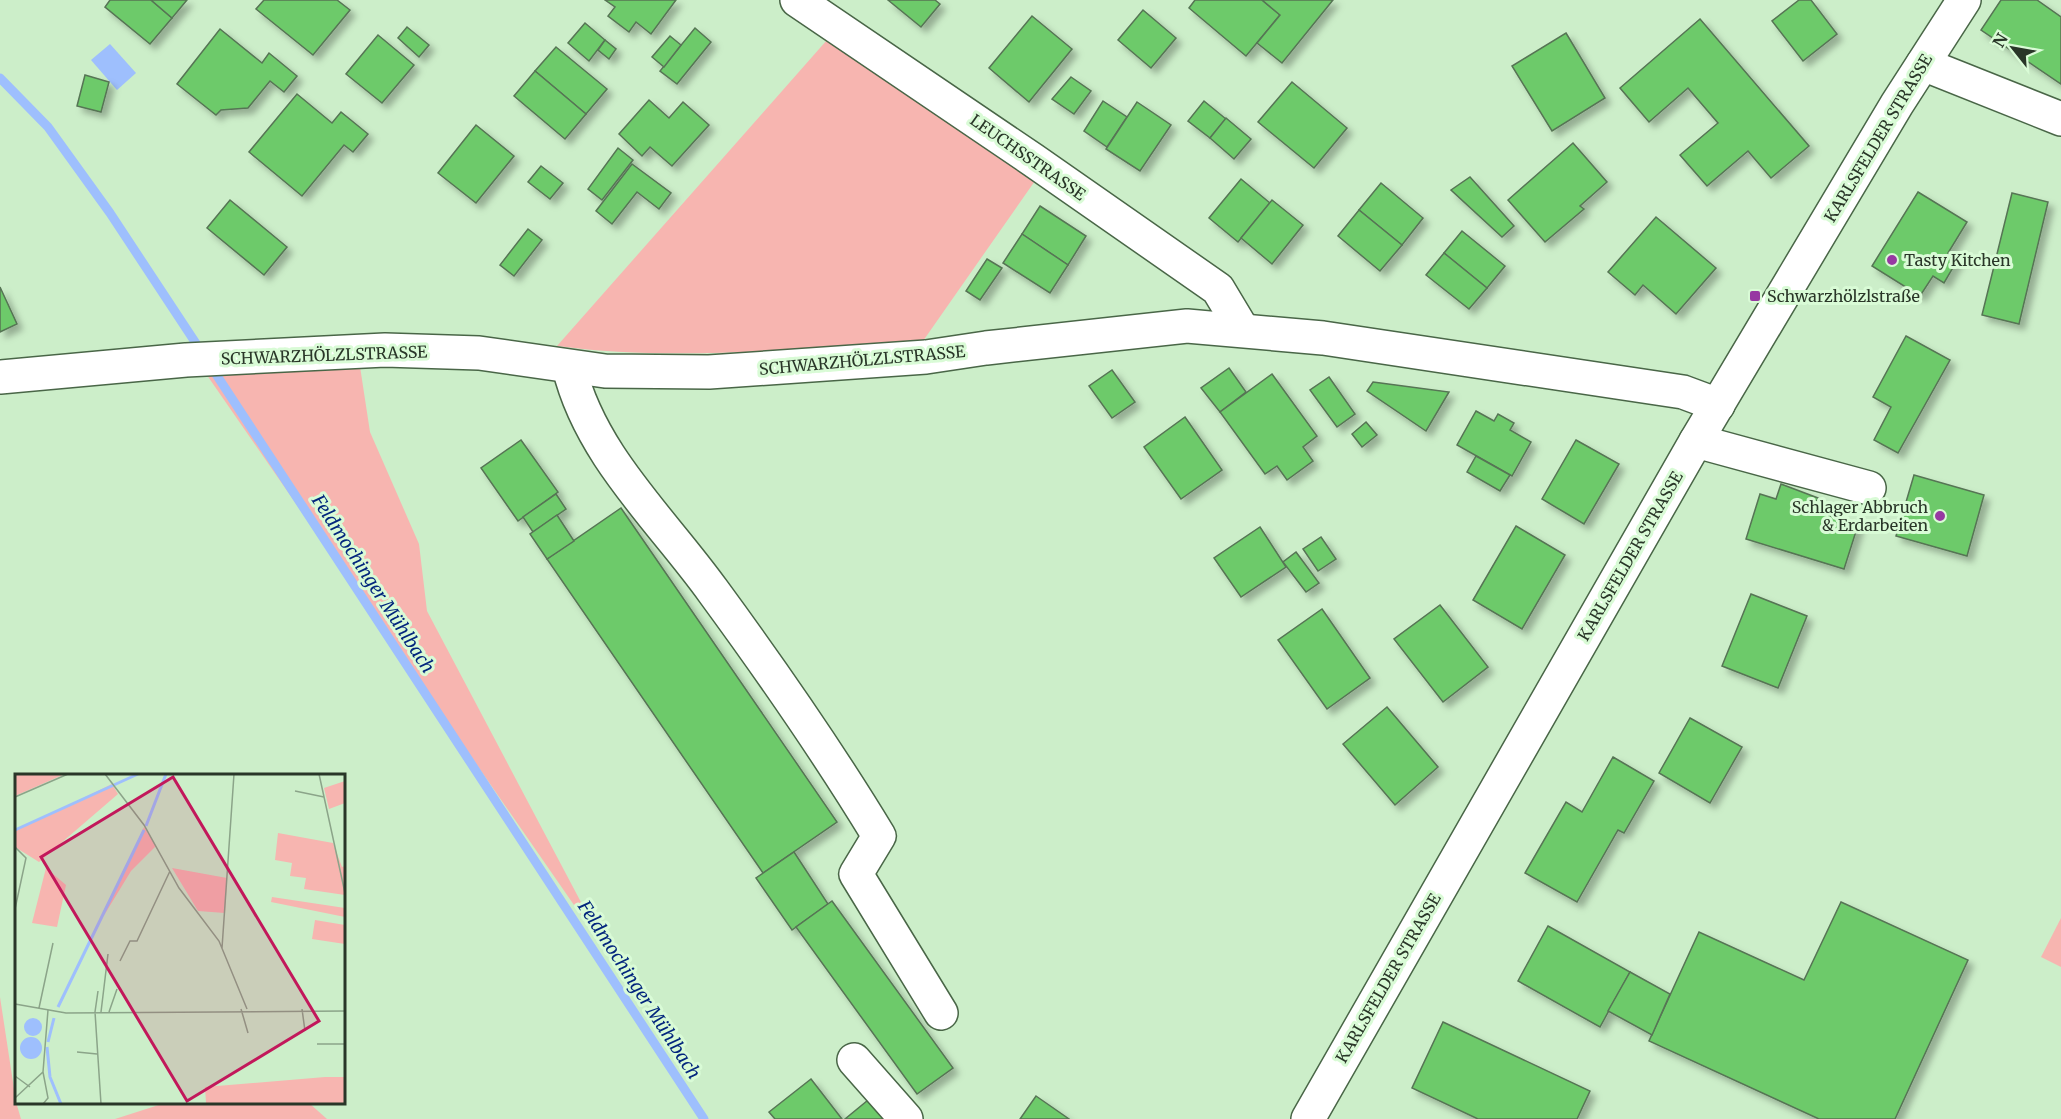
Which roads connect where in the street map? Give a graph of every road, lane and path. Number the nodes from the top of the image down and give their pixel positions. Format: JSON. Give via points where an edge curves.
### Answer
{"nodes":[{"id":1,"x":797,"y":0,"type":"edge"},
{"id":2,"x":1964,"y":0,"type":"edge"},
{"id":3,"x":1923,"y":63,"type":"junction"},
{"id":4,"x":2061,"y":119,"type":"edge"},
{"id":5,"x":1242,"y":329,"type":"junction"},
{"id":6,"x":569,"y":367,"type":"junction"},
{"id":7,"x":0,"y":377,"type":"edge"},
{"id":8,"x":1718,"y":405,"type":"junction"},
{"id":9,"x":1695,"y":441,"type":"junction"},
{"id":10,"x":1869,"y":488,"type":"dead end"},
{"id":11,"x":941,"y":1012,"type":"dead end"},
{"id":12,"x":854,"y":1060,"type":"dead end"},
{"id":13,"x":906,"y":1119,"type":"edge"},
{"id":14,"x":1308,"y":1119,"type":"edge"}],
"edges":[{"from":1,"to":5,"type":"street","name":"LEUCHSSTRASSE","via":[[1218,289]]},
{"from":2,"to":3,"type":"street","name":"KARLSFELDER STRASSE"},
{"from":3,"to":4,"type":"street"},
{"from":3,"to":8,"type":"street","name":"KARLSFELDER STRASSE"},
{"from":5,"to":6,"type":"street","name":"SCHWARZHÖLZLSTRASSE","via":[[1186,326],[926,357],[709,372]]},
{"from":5,"to":8,"type":"street","name":"SCHWARZHÖLZLSTRASSE","via":[[1683,392]]},
{"from":6,"to":7,"type":"street","name":"SCHWARZHÖLZLSTRASSE","via":[[478,353],[404,351],[186,360]]},
{"from":6,"to":11,"type":"street","via":[[590,424],[625,479],[713,590],[879,836],[856,874]]},
{"from":8,"to":9,"type":"street","name":"KARLSFELDER STRASSE"},
{"from":9,"to":10,"type":"street"},
{"from":9,"to":14,"type":"street","name":"KARLSFELDER STRASSE"},
{"from":12,"to":13,"type":"street"}]}
